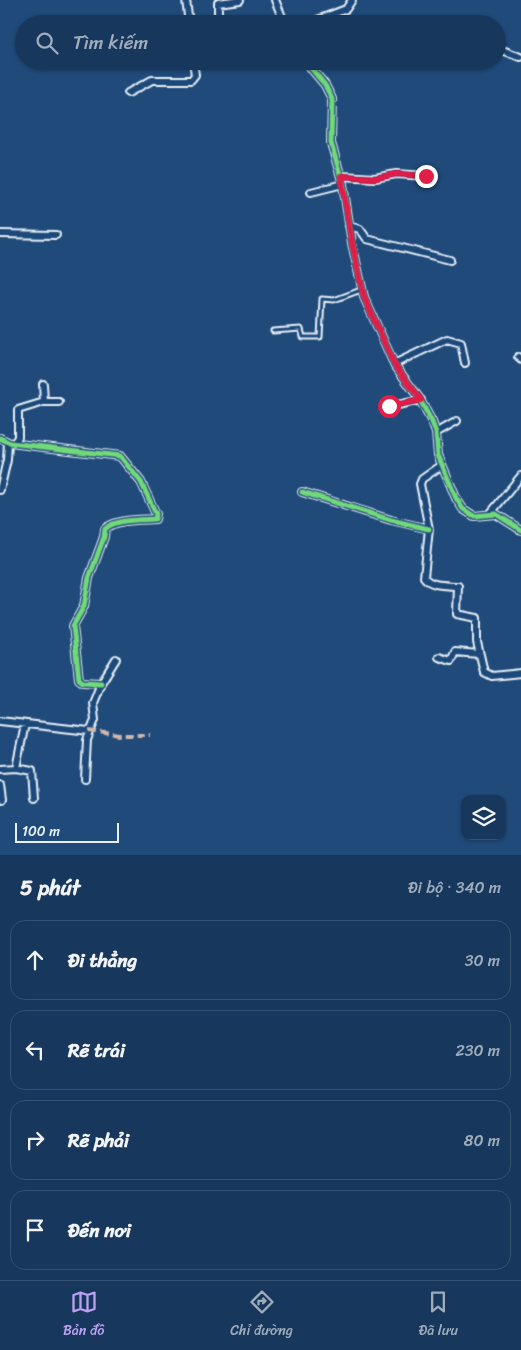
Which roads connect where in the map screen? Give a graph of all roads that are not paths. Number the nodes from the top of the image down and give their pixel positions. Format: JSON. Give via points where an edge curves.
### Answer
{"nodes":[{"id":1,"x":186,"y":0,"type":"edge"},
{"id":2,"x":240,"y":0,"type":"edge"},
{"id":3,"x":276,"y":0,"type":"edge"},
{"id":4,"x":352,"y":0,"type":"edge"},
{"id":5,"x":188,"y":15,"type":"edge"},
{"id":6,"x":218,"y":15,"type":"edge"},
{"id":7,"x":282,"y":15,"type":"edge"},
{"id":8,"x":330,"y":15,"type":"edge"},
{"id":9,"x":506,"y":51,"type":"edge"},
{"id":10,"x":521,"y":57,"type":"edge"},
{"id":11,"x":194,"y":70,"type":"edge"},
{"id":12,"x":312,"y":70,"type":"edge"},
{"id":13,"x":128,"y":93,"type":"dead end"},
{"id":14,"x":341,"y":176,"type":"junction"},
{"id":15,"x":426,"y":176,"type":"dead end"},
{"id":16,"x":343,"y":184,"type":"junction"},
{"id":17,"x":311,"y":192,"type":"dead end"},
{"id":18,"x":350,"y":226,"type":"junction"},
{"id":19,"x":0,"y":234,"type":"edge"},
{"id":20,"x":56,"y":235,"type":"dead end"},
{"id":21,"x":450,"y":260,"type":"dead end"},
{"id":22,"x":362,"y":290,"type":"junction"},
{"id":23,"x":273,"y":331,"type":"dead end"},
{"id":24,"x":465,"y":363,"type":"dead end"},
{"id":25,"x":394,"y":364,"type":"junction"},
{"id":26,"x":43,"y":384,"type":"dead end"},
{"id":27,"x":421,"y":400,"type":"junction"},
{"id":28,"x":44,"y":402,"type":"junction"},
{"id":29,"x":59,"y":402,"type":"dead end"},
{"id":30,"x":386,"y":404,"type":"dead end"},
{"id":31,"x":456,"y":421,"type":"dead end"},
{"id":32,"x":436,"y":433,"type":"junction"},
{"id":33,"x":0,"y":438,"type":"edge"},
{"id":34,"x":11,"y":443,"type":"junction"},
{"id":35,"x":442,"y":465,"type":"junction"},
{"id":36,"x":521,"y":476,"type":"edge"},
{"id":37,"x":0,"y":490,"type":"edge"},
{"id":38,"x":302,"y":492,"type":"dead end"},
{"id":39,"x":490,"y":514,"type":"junction"},
{"id":40,"x":429,"y":529,"type":"junction"},
{"id":41,"x":521,"y":530,"type":"edge"},
{"id":42,"x":479,"y":654,"type":"junction"},
{"id":43,"x":438,"y":657,"type":"dead end"},
{"id":44,"x":116,"y":659,"type":"dead end"},
{"id":45,"x":521,"y":673,"type":"edge"},
{"id":46,"x":101,"y":683,"type":"junction"},
{"id":47,"x":0,"y":721,"type":"edge"},
{"id":48,"x":25,"y":724,"type":"junction"},
{"id":49,"x":89,"y":731,"type":"junction"},
{"id":50,"x":16,"y":768,"type":"junction"},
{"id":51,"x":0,"y":769,"type":"edge"},
{"id":52,"x":85,"y":779,"type":"dead end"},
{"id":53,"x":0,"y":785,"type":"edge"},
{"id":54,"x":34,"y":798,"type":"dead end"},
{"id":55,"x":2,"y":800,"type":"dead end"}],
"edges":[{"from":1,"to":5,"type":"street"},
{"from":2,"to":6,"type":"street","via":[[218,3]]},
{"from":3,"to":7,"type":"street"},
{"from":4,"to":8,"type":"street","via":[[346,9]]},
{"from":9,"to":10,"type":"street"},
{"from":11,"to":13,"type":"street","via":[[191,80],[152,80]]},
{"from":12,"to":14,"type":"street","via":[[332,99],[330,140]]},
{"from":14,"to":15,"type":"street"},
{"from":14,"to":16,"type":"street"},
{"from":16,"to":17,"type":"street"},
{"from":16,"to":18,"type":"street"},
{"from":18,"to":21,"type":"street","via":[[360,229],[367,239]]},
{"from":18,"to":22,"type":"street"},
{"from":19,"to":20,"type":"street"},
{"from":22,"to":23,"type":"lane","via":[[334,300],[322,298],[320,337],[303,337],[302,329]]},
{"from":22,"to":25,"type":"street"},
{"from":24,"to":25,"type":"street","via":[[461,343],[446,339]]},
{"from":25,"to":27,"type":"street"},
{"from":26,"to":28,"type":"street"},
{"from":27,"to":30,"type":"street","via":[[393,406]]},
{"from":27,"to":32,"type":"street"},
{"from":28,"to":29,"type":"street"},
{"from":28,"to":34,"type":"street","via":[[18,410],[18,437]]},
{"from":31,"to":32,"type":"street"},
{"from":32,"to":35,"type":"street"},
{"from":33,"to":34,"type":"street"},
{"from":34,"to":37,"type":"street"},
{"from":34,"to":46,"type":"street","via":[[120,456],[141,482],[156,514],[155,519],[133,520],[105,529],[89,578],[84,606],[73,626],[79,679]]},
{"from":35,"to":39,"type":"street","via":[[463,508],[474,516]]},
{"from":35,"to":40,"type":"street","via":[[420,484]]},
{"from":36,"to":39,"type":"street"},
{"from":38,"to":40,"type":"street"},
{"from":39,"to":41,"type":"street","via":[[501,516]]},
{"from":40,"to":42,"type":"street","via":[[424,577],[436,584],[458,586],[456,614],[477,618]]},
{"from":42,"to":43,"type":"street","via":[[455,652],[451,661]]},
{"from":42,"to":45,"type":"street","via":[[486,674]]},
{"from":44,"to":46,"type":"street"},
{"from":46,"to":49,"type":"street","via":[[93,703],[94,724]]},
{"from":47,"to":48,"type":"street"},
{"from":48,"to":49,"type":"street"},
{"from":48,"to":50,"type":"street"},
{"from":49,"to":52,"type":"street"},
{"from":50,"to":51,"type":"street"},
{"from":50,"to":54,"type":"street","via":[[32,771]]},
{"from":53,"to":55,"type":"street"}]}
